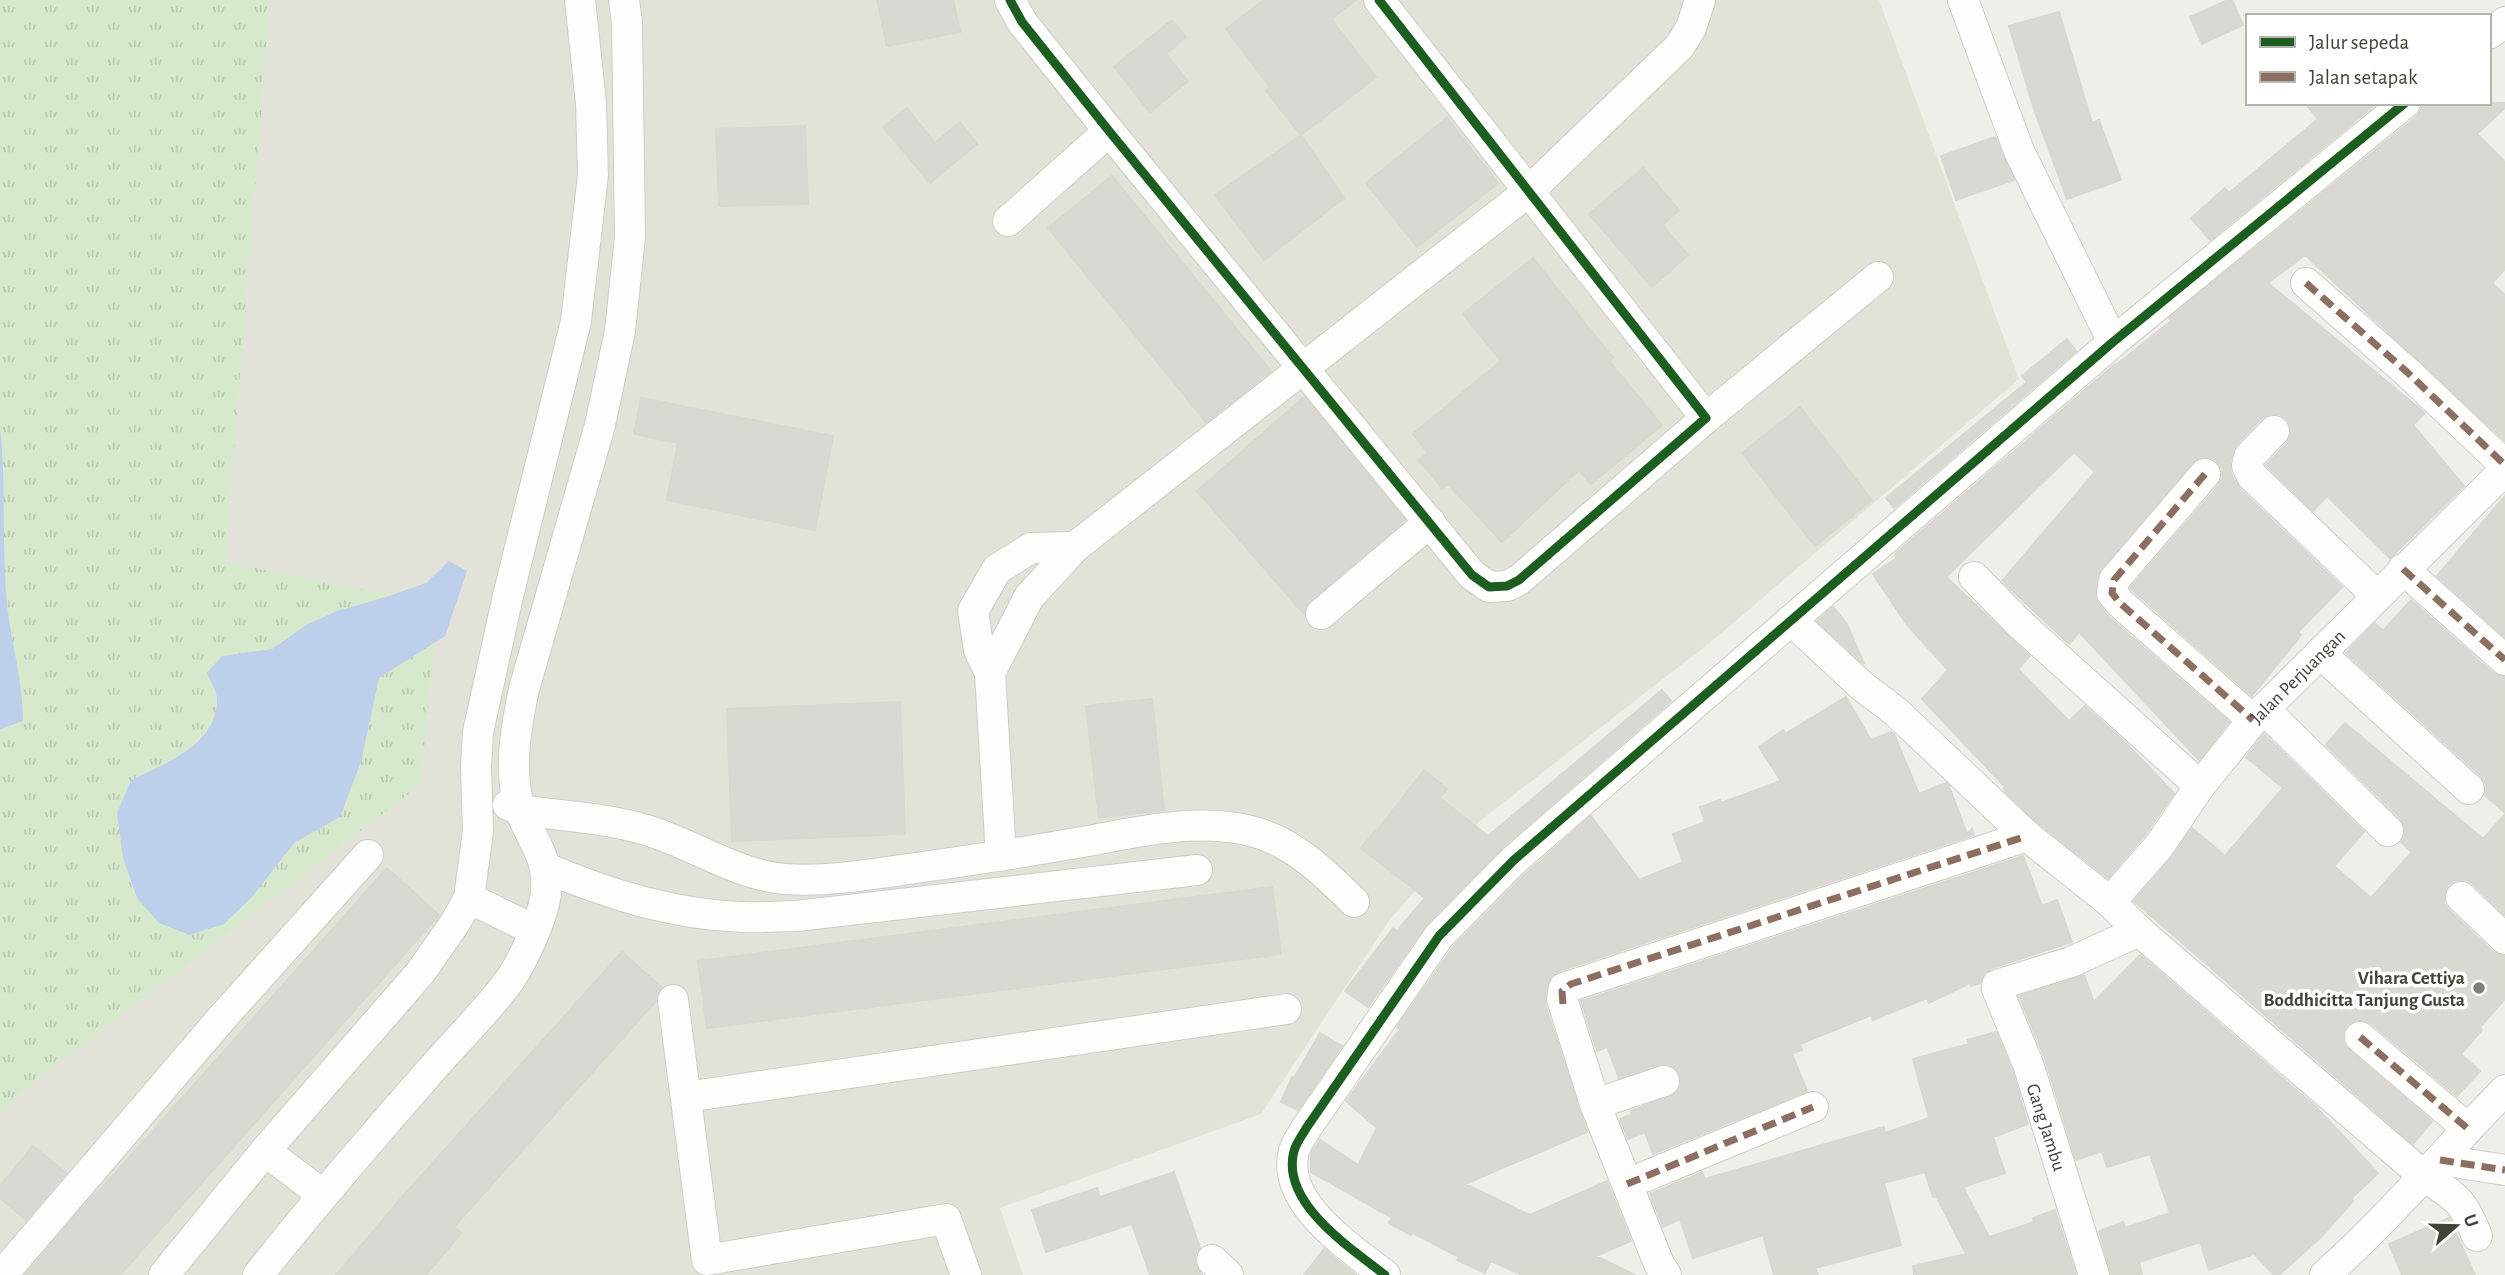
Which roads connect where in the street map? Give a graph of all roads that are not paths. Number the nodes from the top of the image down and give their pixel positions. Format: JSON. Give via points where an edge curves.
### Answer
{"nodes":[{"id":1,"x":580,"y":0,"type":"edge"},
{"id":2,"x":624,"y":0,"type":"edge"},
{"id":3,"x":1010,"y":0,"type":"edge"},
{"id":4,"x":1379,"y":0,"type":"edge"},
{"id":5,"x":1700,"y":0,"type":"edge"},
{"id":6,"x":1963,"y":0,"type":"edge"},
{"id":7,"x":2403,"y":105,"type":"edge"},
{"id":8,"x":1109,"y":131,"type":"junction"},
{"id":9,"x":1529,"y":191,"type":"junction"},
{"id":10,"x":1008,"y":221,"type":"dead end"},
{"id":11,"x":1878,"y":277,"type":"dead end"},
{"id":12,"x":2306,"y":283,"type":"dead end"},
{"id":13,"x":2113,"y":342,"type":"junction"},
{"id":14,"x":1304,"y":369,"type":"junction"},
{"id":15,"x":1706,"y":418,"type":"junction"},
{"id":16,"x":2274,"y":431,"type":"dead end"},
{"id":17,"x":2505,"y":467,"type":"edge"},
{"id":18,"x":2205,"y":474,"type":"dead end"},
{"id":19,"x":1430,"y":522,"type":"junction"},
{"id":20,"x":1075,"y":547,"type":"junction"},
{"id":21,"x":2403,"y":569,"type":"junction"},
{"id":22,"x":1974,"y":577,"type":"dead end"},
{"id":23,"x":2377,"y":596,"type":"junction"},
{"id":24,"x":1321,"y":614,"type":"dead end"},
{"id":25,"x":1791,"y":620,"type":"junction"},
{"id":26,"x":2320,"y":653,"type":"junction"},
{"id":27,"x":2505,"y":660,"type":"edge"},
{"id":28,"x":990,"y":673,"type":"junction"},
{"id":29,"x":2258,"y":715,"type":"junction"},
{"id":30,"x":2200,"y":786,"type":"junction"},
{"id":31,"x":2469,"y":789,"type":"dead end"},
{"id":32,"x":478,"y":794,"type":"junction"},
{"id":33,"x":521,"y":810,"type":"junction"},
{"id":34,"x":2388,"y":831,"type":"dead end"},
{"id":35,"x":2027,"y":836,"type":"junction"},
{"id":36,"x":368,"y":855,"type":"dead end"},
{"id":37,"x":1001,"y":856,"type":"junction"},
{"id":38,"x":546,"y":868,"type":"junction"},
{"id":39,"x":1198,"y":870,"type":"dead end"},
{"id":40,"x":2461,"y":897,"type":"dead end"},
{"id":41,"x":470,"y":898,"type":"junction"},
{"id":42,"x":1354,"y":902,"type":"dead end"},
{"id":43,"x":2110,"y":902,"type":"junction"},
{"id":44,"x":534,"y":930,"type":"junction"},
{"id":45,"x":2139,"y":931,"type":"junction"},
{"id":46,"x":2505,"y":939,"type":"edge"},
{"id":47,"x":673,"y":1000,"type":"dead end"},
{"id":48,"x":1286,"y":1009,"type":"dead end"},
{"id":49,"x":2360,"y":1037,"type":"dead end"},
{"id":50,"x":1664,"y":1081,"type":"dead end"},
{"id":51,"x":2505,"y":1090,"type":"edge"},
{"id":52,"x":685,"y":1097,"type":"junction"},
{"id":53,"x":1595,"y":1104,"type":"junction"},
{"id":54,"x":1813,"y":1107,"type":"dead end"},
{"id":55,"x":2467,"y":1128,"type":"junction"},
{"id":56,"x":265,"y":1151,"type":"junction"},
{"id":57,"x":2433,"y":1169,"type":"junction"},
{"id":58,"x":2505,"y":1170,"type":"edge"},
{"id":59,"x":1627,"y":1184,"type":"junction"},
{"id":60,"x":322,"y":1194,"type":"junction"},
{"id":61,"x":2477,"y":1236,"type":"dead end"},
{"id":62,"x":2357,"y":1261,"type":"edge"},
{"id":63,"x":2,"y":1275,"type":"edge"},
{"id":64,"x":164,"y":1275,"type":"edge"},
{"id":65,"x":258,"y":1275,"type":"edge"},
{"id":66,"x":966,"y":1275,"type":"edge"},
{"id":67,"x":1385,"y":1275,"type":"edge"},
{"id":68,"x":1666,"y":1275,"type":"edge"},
{"id":69,"x":2094,"y":1275,"type":"edge"},
{"id":70,"x":2325,"y":1275,"type":"edge"}],
"edges":[{"from":1,"to":32,"type":"street","via":[[593,175],[576,321],[478,732]]},
{"from":2,"to":33,"type":"street","via":[[630,237],[621,331],[600,425],[524,689],[514,775]]},
{"from":3,"to":8,"type":"street","via":[[1022,22]]},
{"from":4,"to":9,"type":"street"},
{"from":5,"to":9,"type":"street","via":[[1679,47]]},
{"from":6,"to":13,"type":"street","via":[[2018,151]]},
{"from":7,"to":13,"type":"street"},
{"from":8,"to":10,"type":"street"},
{"from":8,"to":14,"type":"street"},
{"from":9,"to":14,"type":"street"},
{"from":9,"to":15,"type":"street"},
{"from":11,"to":15,"type":"street"},
{"from":12,"to":17,"type":"street"},
{"from":13,"to":25,"type":"street"},
{"from":14,"to":19,"type":"street"},
{"from":14,"to":20,"type":"street"},
{"from":15,"to":19,"type":"street","via":[[1507,586],[1480,583]]},
{"from":16,"to":23,"type":"street","via":[[2249,457],[2252,476]]},
{"from":17,"to":21,"type":"street","name":"Jalan Perjuangan"},
{"from":18,"to":29,"type":"street","via":[[2114,580],[2112,593]]},
{"from":19,"to":24,"type":"street"},
{"from":20,"to":28,"type":"street","via":[[1029,597]]},
{"from":20,"to":28,"type":"street","via":[[1031,548],[997,569],[972,611],[979,650]]},
{"from":21,"to":23,"type":"street","name":"Jalan Perjuangan"},
{"from":21,"to":27,"type":"street"},
{"from":22,"to":30,"type":"street"},
{"from":23,"to":26,"type":"street","name":"Jalan Perjuangan"},
{"from":25,"to":35,"type":"street"},
{"from":25,"to":67,"type":"street","via":[[1514,860],[1439,936],[1307,1127],[1294,1150],[1293,1166],[1304,1202],[1315,1218]]},
{"from":26,"to":29,"type":"street","name":"Jalan Perjuangan"},
{"from":26,"to":31,"type":"street"},
{"from":28,"to":37,"type":"street"},
{"from":29,"to":30,"type":"street","name":"Jalan Perjuangan"},
{"from":29,"to":34,"type":"street"},
{"from":30,"to":43,"type":"street","name":"Jalan Perjuangan","via":[[2159,846]]},
{"from":32,"to":33,"type":"street"},
{"from":32,"to":41,"type":"street"},
{"from":33,"to":37,"type":"street","via":[[626,825],[660,834],[749,872],[782,878],[862,876]]},
{"from":33,"to":38,"type":"street"},
{"from":35,"to":43,"type":"street"},
{"from":35,"to":53,"type":"street","via":[[1567,986],[1562,999]]},
{"from":36,"to":63,"type":"street"},
{"from":37,"to":42,"type":"street","via":[[1147,830],[1251,831],[1288,846]]},
{"from":38,"to":39,"type":"street","via":[[624,897],[741,917],[796,916]]},
{"from":38,"to":44,"type":"street","via":[[545,896]]},
{"from":40,"to":46,"type":"street"},
{"from":41,"to":44,"type":"street"},
{"from":41,"to":56,"type":"street","via":[[419,974]]},
{"from":43,"to":45,"type":"street"},
{"from":44,"to":60,"type":"street","via":[[509,980]]},
{"from":45,"to":57,"type":"street"},
{"from":45,"to":69,"type":"street","name":"Gang Jambu","via":[[2071,961],[1997,985],[2028,1064]]},
{"from":47,"to":52,"type":"street"},
{"from":48,"to":52,"type":"street"},
{"from":49,"to":55,"type":"street"},
{"from":50,"to":53,"type":"street"},
{"from":51,"to":55,"type":"street"},
{"from":52,"to":66,"type":"street","via":[[707,1260],[946,1219]]},
{"from":53,"to":59,"type":"street"},
{"from":54,"to":59,"type":"street"},
{"from":55,"to":57,"type":"street"},
{"from":56,"to":60,"type":"street"},
{"from":56,"to":64,"type":"street"},
{"from":57,"to":58,"type":"street"},
{"from":57,"to":61,"type":"street","via":[[2461,1203]]},
{"from":57,"to":62,"type":"street"},
{"from":59,"to":68,"type":"street"},
{"from":60,"to":65,"type":"street"},
{"from":62,"to":70,"type":"street"}]}
